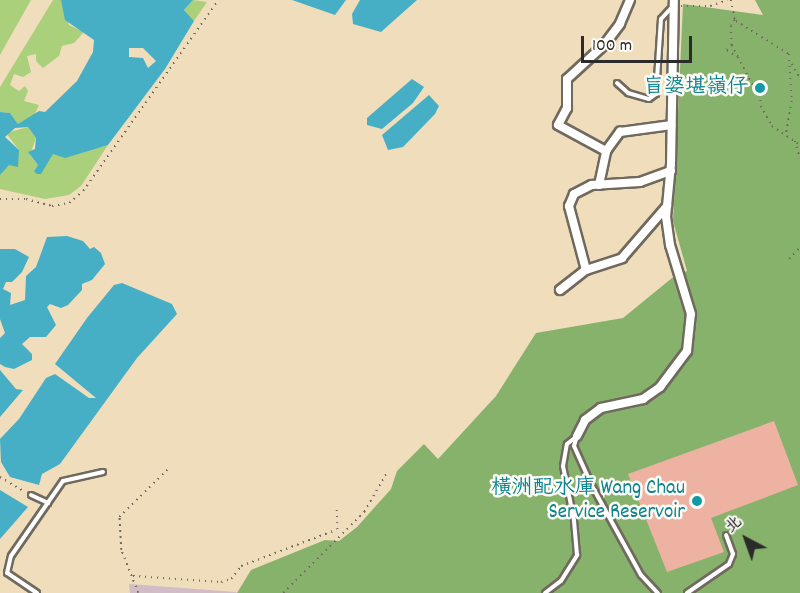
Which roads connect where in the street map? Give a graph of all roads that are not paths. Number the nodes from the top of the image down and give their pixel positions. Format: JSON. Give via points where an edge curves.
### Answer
{"nodes":[{"id":1,"x":630,"y":0,"type":"edge"},
{"id":2,"x":674,"y":3,"type":"edge"},
{"id":3,"x":617,"y":83,"type":"dead end"},
{"id":4,"x":672,"y":124,"type":"junction"},
{"id":5,"x":606,"y":151,"type":"junction"},
{"id":6,"x":671,"y":171,"type":"junction"},
{"id":7,"x":599,"y":185,"type":"junction"},
{"id":8,"x":667,"y":206,"type":"junction"},
{"id":9,"x":586,"y":270,"type":"junction"},
{"id":10,"x":560,"y":290,"type":"dead end"},
{"id":11,"x":577,"y":436,"type":"junction"},
{"id":12,"x":103,"y":472,"type":"dead end"},
{"id":13,"x":31,"y":495,"type":"road end"},
{"id":14,"x":48,"y":503,"type":"junction"},
{"id":15,"x":726,"y":535,"type":"dead end"},
{"id":16,"x":37,"y":593,"type":"edge"},
{"id":17,"x":545,"y":593,"type":"edge"},
{"id":18,"x":658,"y":593,"type":"edge"},
{"id":19,"x":687,"y":593,"type":"edge"}],
"edges":[{"from":1,"to":5,"type":"street","via":[[621,24],[567,79],[567,108],[558,125]]},
{"from":2,"to":3,"type":"lane","via":[[661,19],[656,94],[649,99],[628,93]]},
{"from":2,"to":4,"type":"street"},
{"from":4,"to":5,"type":"street","via":[[620,132]]},
{"from":4,"to":6,"type":"street"},
{"from":5,"to":7,"type":"street"},
{"from":6,"to":7,"type":"street","via":[[640,182]]},
{"from":6,"to":8,"type":"street"},
{"from":7,"to":9,"type":"street","via":[[574,194],[569,206]]},
{"from":8,"to":9,"type":"street","via":[[622,258]]},
{"from":8,"to":11,"type":"street","via":[[670,245],[692,314],[687,351],[660,387],[643,399],[591,414]]},
{"from":9,"to":10,"type":"street"},
{"from":11,"to":17,"type":"lane","via":[[567,444],[562,466],[577,555],[561,581]]},
{"from":11,"to":18,"type":"lane","via":[[574,446],[592,486],[641,575]]},
{"from":12,"to":14,"type":"lane","via":[[63,481]]},
{"from":13,"to":14,"type":"lane"},
{"from":14,"to":16,"type":"lane","via":[[11,556],[7,573]]},
{"from":15,"to":19,"type":"lane","via":[[733,554],[729,564]]}]}
